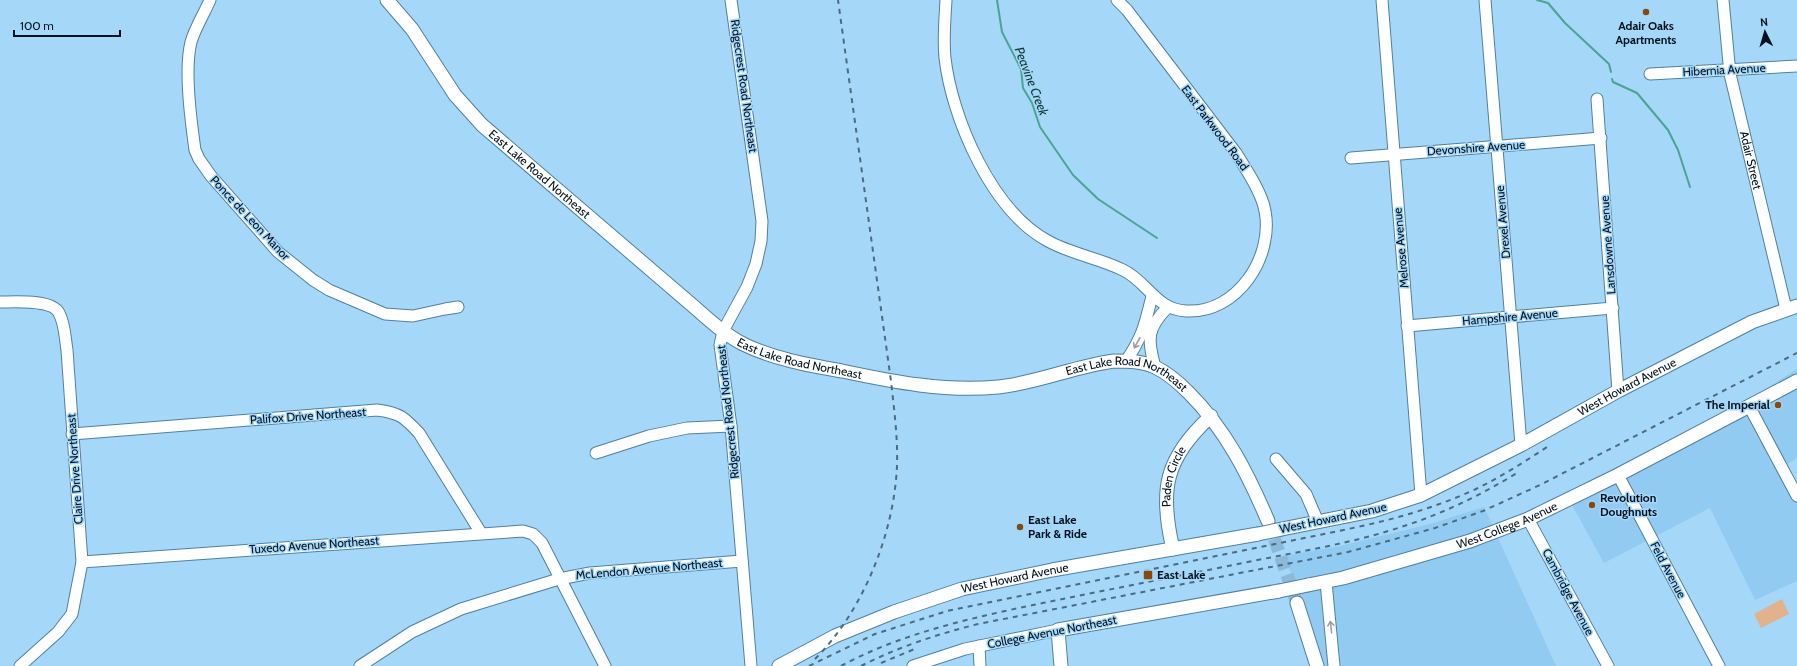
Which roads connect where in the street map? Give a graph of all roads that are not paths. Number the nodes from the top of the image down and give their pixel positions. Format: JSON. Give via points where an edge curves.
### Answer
{"nodes":[{"id":1,"x":210,"y":0,"type":"edge"},
{"id":2,"x":387,"y":0,"type":"edge"},
{"id":3,"x":731,"y":0,"type":"edge"},
{"id":4,"x":946,"y":0,"type":"edge"},
{"id":5,"x":1117,"y":0,"type":"edge"},
{"id":6,"x":1382,"y":0,"type":"edge"},
{"id":7,"x":1485,"y":0,"type":"edge"},
{"id":8,"x":1723,"y":0,"type":"edge"},
{"id":9,"x":1797,"y":66,"type":"edge"},
{"id":10,"x":1729,"y":70,"type":"junction"},
{"id":11,"x":1650,"y":74,"type":"dead end"},
{"id":12,"x":1597,"y":100,"type":"dead end"},
{"id":13,"x":1601,"y":138,"type":"junction"},
{"id":14,"x":1497,"y":147,"type":"junction"},
{"id":15,"x":1393,"y":154,"type":"junction"},
{"id":16,"x":1351,"y":158,"type":"dead end"},
{"id":17,"x":1152,"y":296,"type":"junction"},
{"id":18,"x":0,"y":302,"type":"edge"},
{"id":19,"x":458,"y":307,"type":"dead end"},
{"id":20,"x":1168,"y":307,"type":"junction"},
{"id":21,"x":1613,"y":308,"type":"junction"},
{"id":22,"x":1793,"y":308,"type":"edge"},
{"id":23,"x":1511,"y":317,"type":"junction"},
{"id":24,"x":1407,"y":326,"type":"junction"},
{"id":25,"x":723,"y":331,"type":"junction"},
{"id":26,"x":1126,"y":361,"type":"junction"},
{"id":27,"x":1155,"y":367,"type":"junction"},
{"id":28,"x":1797,"y":381,"type":"edge"},
{"id":29,"x":1618,"y":391,"type":"junction"},
{"id":30,"x":1749,"y":406,"type":"junction"},
{"id":31,"x":1211,"y":416,"type":"junction"},
{"id":32,"x":731,"y":426,"type":"junction"},
{"id":33,"x":72,"y":434,"type":"junction"},
{"id":34,"x":1521,"y":445,"type":"junction"},
{"id":35,"x":596,"y":453,"type":"dead end"},
{"id":36,"x":1276,"y":459,"type":"dead end"},
{"id":37,"x":1618,"y":474,"type":"junction"},
{"id":38,"x":1421,"y":495,"type":"junction"},
{"id":39,"x":1797,"y":496,"type":"edge"},
{"id":40,"x":1528,"y":519,"type":"junction"},
{"id":41,"x":1268,"y":521,"type":"tunnel mouth"},
{"id":42,"x":1318,"y":522,"type":"junction"},
{"id":43,"x":481,"y":533,"type":"junction"},
{"id":44,"x":1173,"y":549,"type":"junction"},
{"id":45,"x":742,"y":561,"type":"junction"},
{"id":46,"x":82,"y":562,"type":"junction"},
{"id":47,"x":559,"y":579,"type":"junction"},
{"id":48,"x":1326,"y":582,"type":"junction"},
{"id":49,"x":1297,"y":603,"type":"tunnel mouth"},
{"id":50,"x":1194,"y":607,"type":"joint"},
{"id":51,"x":1058,"y":630,"type":"junction"},
{"id":52,"x":979,"y":646,"type":"junction"},
{"id":53,"x":602,"y":665,"type":"edge"},
{"id":54,"x":20,"y":666,"type":"edge"},
{"id":55,"x":360,"y":666,"type":"edge"},
{"id":56,"x":751,"y":666,"type":"edge"},
{"id":57,"x":780,"y":666,"type":"edge"},
{"id":58,"x":913,"y":666,"type":"edge"},
{"id":59,"x":980,"y":666,"type":"edge"},
{"id":60,"x":1061,"y":666,"type":"edge"},
{"id":61,"x":1317,"y":666,"type":"edge"},
{"id":62,"x":1334,"y":666,"type":"edge"},
{"id":63,"x":1608,"y":666,"type":"edge"},
{"id":64,"x":1719,"y":666,"type":"edge"}],
"edges":[{"from":1,"to":19,"type":"street","name":"Ponce de Leon Manor","via":[[189,52],[189,84],[195,150],[211,176],[278,252],[329,290],[385,314],[413,316]]},
{"from":2,"to":25,"type":"main road","name":"East Lake Road Northeast","via":[[412,29],[455,95],[474,117]]},
{"from":3,"to":25,"type":"street","name":"Ridgecrest Road Northeast","via":[[762,221],[756,264],[747,288]]},
{"from":4,"to":17,"type":"street","via":[[944,48],[950,90],[964,133],[992,185],[1021,220],[1040,237],[1126,271],[1143,284]]},
{"from":5,"to":20,"type":"street","name":"East Parkwood Road","via":[[1236,153],[1250,175],[1265,210],[1265,244],[1258,265],[1243,286],[1222,302],[1200,310],[1185,311]]},
{"from":6,"to":15,"type":"street","name":"Melrose Avenue"},
{"from":7,"to":14,"type":"street","name":"Drexel Avenue"},
{"from":8,"to":10,"type":"street","name":"Adair Street"},
{"from":9,"to":10,"type":"street","name":"Hibernia Avenue"},
{"from":10,"to":11,"type":"street","name":"Hibernia Avenue"},
{"from":10,"to":22,"type":"street","name":"Adair Street"},
{"from":12,"to":13,"type":"street","name":"Lansdowne Avenue"},
{"from":13,"to":14,"type":"street","name":"Devonshire Avenue"},
{"from":13,"to":21,"type":"street","name":"Lansdowne Avenue"},
{"from":14,"to":15,"type":"street","name":"Devonshire Avenue"},
{"from":14,"to":23,"type":"street","name":"Drexel Avenue"},
{"from":15,"to":16,"type":"street","name":"Devonshire Avenue"},
{"from":15,"to":24,"type":"street","name":"Melrose Avenue"},
{"from":17,"to":20,"type":"street"},
{"from":17,"to":26,"type":"street","one_way":true,"via":[[1146,326]]},
{"from":18,"to":33,"type":"street","name":"Claire Drive Northeast","via":[[32,302],[52,306],[59,312],[63,322],[66,350]]},
{"from":20,"to":27,"type":"street","via":[[1157,317],[1150,331],[1150,350]]},
{"from":21,"to":23,"type":"street","name":"Hampshire Avenue"},
{"from":21,"to":29,"type":"street","name":"Lansdowne Avenue"},
{"from":22,"to":29,"type":"main road","name":"West Howard Avenue","via":[[1752,322]]},
{"from":23,"to":24,"type":"street","name":"Hampshire Avenue"},
{"from":23,"to":34,"type":"street","name":"Drexel Avenue"},
{"from":24,"to":38,"type":"street","name":"Melrose Avenue"},
{"from":25,"to":26,"type":"main road","name":"East Lake Road Northeast","via":[[741,343],[776,358],[890,381],[946,388],[999,387],[1102,363]]},
{"from":25,"to":32,"type":"street","name":"Ridgecrest Road Northeast","via":[[720,345]]},
{"from":26,"to":27,"type":"main road","name":"East Lake Road Northeast"},
{"from":27,"to":31,"type":"main road","name":"East Lake Road Northeast","via":[[1178,383]]},
{"from":28,"to":30,"type":"main road","name":"West College Avenue"},
{"from":29,"to":34,"type":"main road","name":"West Howard Avenue"},
{"from":30,"to":37,"type":"main road","name":"West College Avenue"},
{"from":30,"to":39,"type":"street"},
{"from":31,"to":41,"type":"main road","name":"East Lake Road Northeast","via":[[1252,482]]},
{"from":31,"to":44,"type":"main road","name":"Paden Circle","via":[[1185,443],[1170,472],[1165,502]]},
{"from":32,"to":35,"type":"street","via":[[687,428],[649,436]]},
{"from":32,"to":45,"type":"street","name":"Ridgecrest Road Northeast"},
{"from":33,"to":43,"type":"street","name":"Palifox Drive Northeast","via":[[377,410],[394,412],[407,420],[419,433]]},
{"from":33,"to":46,"type":"street","name":"Claire Drive Northeast"},
{"from":34,"to":38,"type":"main road","name":"West Howard Avenue"},
{"from":36,"to":42,"type":"street","via":[[1306,494]]},
{"from":37,"to":40,"type":"main road","name":"West College Avenue"},
{"from":37,"to":64,"type":"street","name":"Feld Avenue"},
{"from":38,"to":42,"type":"main road","name":"West Howard Avenue","via":[[1387,507]]},
{"from":40,"to":48,"type":"main road","name":"West College Avenue","via":[[1474,540]]},
{"from":40,"to":63,"type":"street","name":"Cambridge Avenue"},
{"from":42,"to":44,"type":"main road","name":"West Howard Avenue","bridge":true},
{"from":43,"to":46,"type":"street","name":"Tuxedo Avenue Northeast"},
{"from":43,"to":47,"type":"street","name":"Tuxedo Avenue Northeast","via":[[523,531],[533,534],[542,543]]},
{"from":44,"to":57,"type":"main road","name":"West Howard Avenue","via":[[962,589],[894,612],[835,636]]},
{"from":45,"to":47,"type":"street","name":"McLendon Avenue Northeast","via":[[590,573]]},
{"from":45,"to":56,"type":"street","name":"Ridgecrest Road Northeast"},
{"from":46,"to":54,"type":"street","name":"Claire Drive Northeast","via":[[72,614],[58,632]]},
{"from":47,"to":53,"type":"street"},
{"from":47,"to":55,"type":"street","name":"McLendon Avenue Northeast","via":[[461,609],[412,632]]},
{"from":48,"to":50,"type":"main road","name":"West College Avenue","bridge":true},
{"from":62,"to":48,"type":"street","one_way":true},
{"from":49,"to":61,"type":"main road"},
{"from":50,"to":51,"type":"main road","name":"College Avenue Northeast"},
{"from":51,"to":52,"type":"street","name":"College Avenue Northeast"},
{"from":51,"to":60,"type":"main road"},
{"from":52,"to":58,"type":"street","name":"College Avenue Northeast"},
{"from":52,"to":59,"type":"street"}]}
